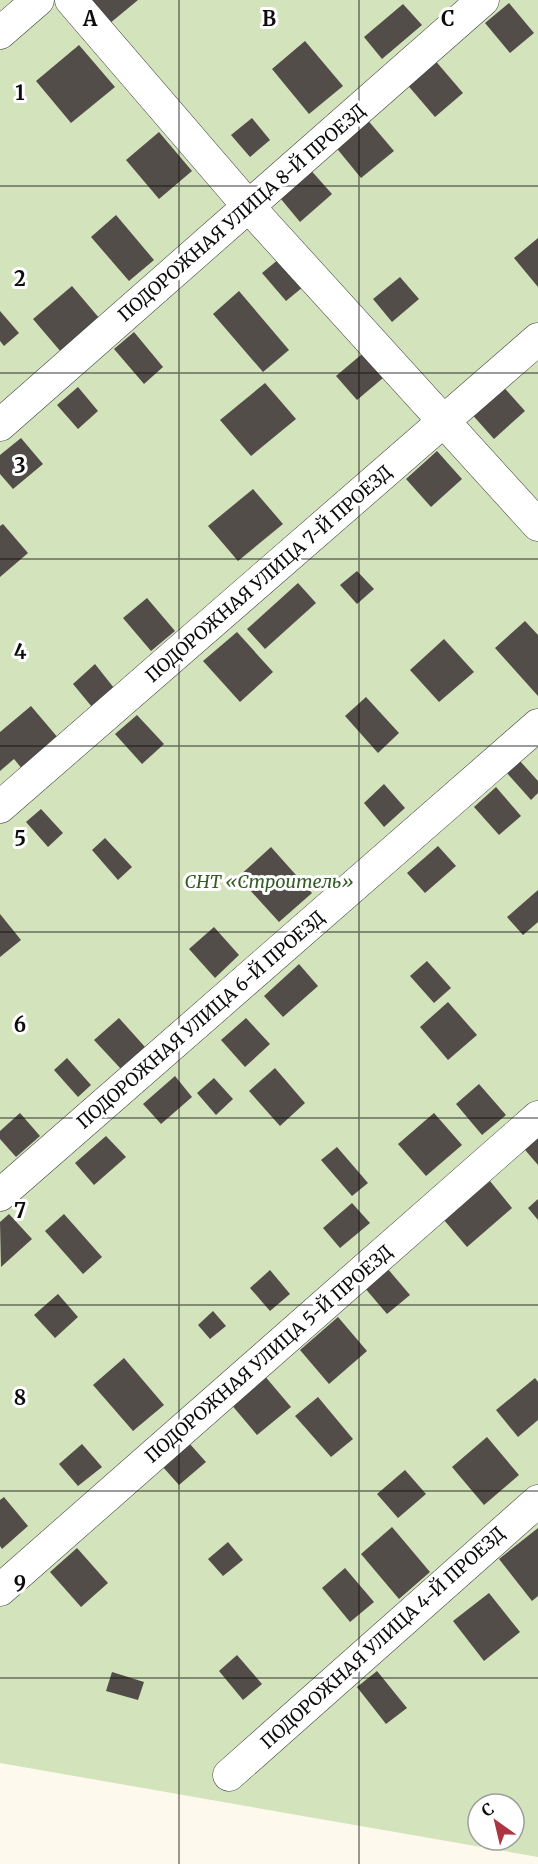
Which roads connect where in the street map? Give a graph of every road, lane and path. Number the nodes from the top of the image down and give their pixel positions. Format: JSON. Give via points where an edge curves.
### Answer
{"nodes":[{"id":1,"x":38,"y":0,"type":"edge"},
{"id":2,"x":71,"y":0,"type":"edge"},
{"id":3,"x":483,"y":0,"type":"edge"},
{"id":4,"x":0,"y":33,"type":"edge"},
{"id":5,"x":249,"y":207,"type":"junction"},
{"id":6,"x":538,"y":339,"type":"edge"},
{"id":7,"x":444,"y":422,"type":"junction"},
{"id":8,"x":0,"y":425,"type":"edge"},
{"id":9,"x":538,"y":525,"type":"edge"},
{"id":10,"x":538,"y":726,"type":"edge"},
{"id":11,"x":0,"y":807,"type":"edge"},
{"id":12,"x":538,"y":1117,"type":"edge"},
{"id":13,"x":0,"y":1196,"type":"edge"},
{"id":14,"x":538,"y":1501,"type":"edge"},
{"id":15,"x":0,"y":1590,"type":"edge"},
{"id":16,"x":229,"y":1775,"type":"dead end"}],
"edges":[{"from":1,"to":4,"type":"street"},
{"from":2,"to":5,"type":"street"},
{"from":3,"to":5,"type":"street","name":"ПОДОРОЖНАЯ УЛИЦА 8-Й ПРОЕЗД"},
{"from":5,"to":7,"type":"street"},
{"from":5,"to":8,"type":"street","name":"ПОДОРОЖНАЯ УЛИЦА 8-Й ПРОЕЗД"},
{"from":6,"to":7,"type":"street","name":"ПОДОРОЖНАЯ УЛИЦА 7-Й ПРОЕЗД"},
{"from":7,"to":9,"type":"street"},
{"from":7,"to":11,"type":"street","name":"ПОДОРОЖНАЯ УЛИЦА 7-Й ПРОЕЗД"},
{"from":10,"to":13,"type":"street","name":"ПОДОРОЖНАЯ УЛИЦА 6-Й ПРОЕЗД"},
{"from":12,"to":15,"type":"street","name":"ПОДОРОЖНАЯ УЛИЦА 5-Й ПРОЕЗД"},
{"from":14,"to":16,"type":"street","name":"ПОДОРОЖНАЯ УЛИЦА 4-Й ПРОЕЗД"}]}
